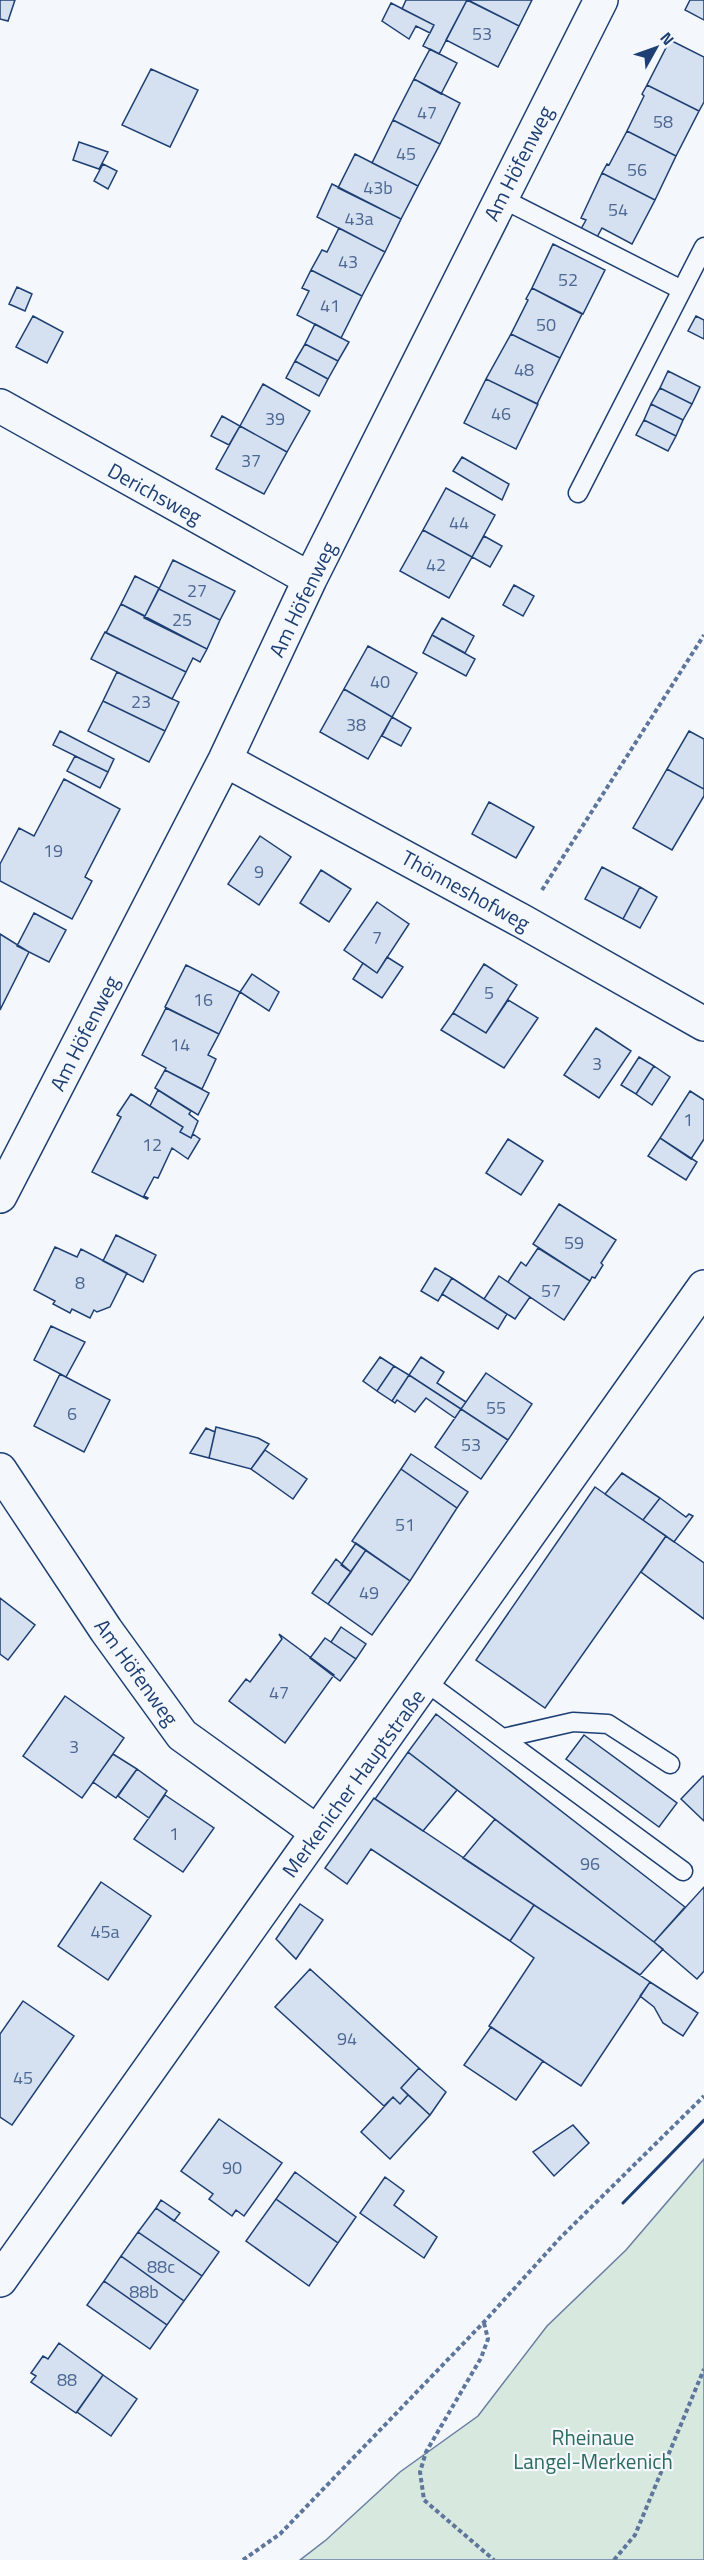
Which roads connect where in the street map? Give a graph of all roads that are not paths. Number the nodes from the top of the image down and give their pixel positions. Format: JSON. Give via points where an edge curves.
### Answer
{"nodes":[{"id":1,"x":601,"y":0,"type":"edge"},
{"id":2,"x":501,"y":198,"type":"junction"},
{"id":3,"x":704,"y":247,"type":"edge"},
{"id":4,"x":682,"y":290,"type":"junction"},
{"id":5,"x":0,"y":406,"type":"edge"},
{"id":6,"x":578,"y":494,"type":"dead end"},
{"id":7,"x":310,"y":579,"type":"junction"},
{"id":8,"x":225,"y":760,"type":"junction"},
{"id":9,"x":704,"y":1024,"type":"edge"},
{"id":10,"x":0,"y":1196,"type":"edge"},
{"id":11,"x":704,"y":1287,"type":"edge"},
{"id":12,"x":0,"y":1470,"type":"edge"},
{"id":13,"x":426,"y":1682,"type":"junction"},
{"id":14,"x":503,"y":1738,"type":"junction"},
{"id":15,"x":670,"y":1764,"type":"dead end"},
{"id":16,"x":317,"y":1832,"type":"junction"},
{"id":17,"x":683,"y":1871,"type":"dead end"},
{"id":18,"x":0,"y":2280,"type":"edge"}],
"edges":[{"from":1,"to":2,"type":"street","name":"Am Höfenweg"},
{"from":2,"to":4,"type":"lane"},
{"from":2,"to":7,"type":"street","name":"Am Höfenweg"},
{"from":3,"to":4,"type":"lane"},
{"from":4,"to":6,"type":"lane"},
{"from":5,"to":7,"type":"street","name":"Derichsweg"},
{"from":7,"to":8,"type":"street","name":"Am Höfenweg"},
{"from":8,"to":9,"type":"street","name":"Thönneshofweg"},
{"from":8,"to":10,"type":"street","name":"Am Höfenweg"},
{"from":11,"to":13,"type":"street","name":"Merkenicher Hauptstraße"},
{"from":12,"to":16,"type":"street","name":"Am Höfenweg","via":[[106,1630],[182,1735]]},
{"from":13,"to":14,"type":"lane"},
{"from":13,"to":16,"type":"street","name":"Merkenicher Hauptstraße"},
{"from":14,"to":15,"type":"lane","via":[[573,1722],[608,1724]]},
{"from":14,"to":17,"type":"lane"},
{"from":16,"to":18,"type":"street","name":"Merkenicher Hauptstraße"}]}
